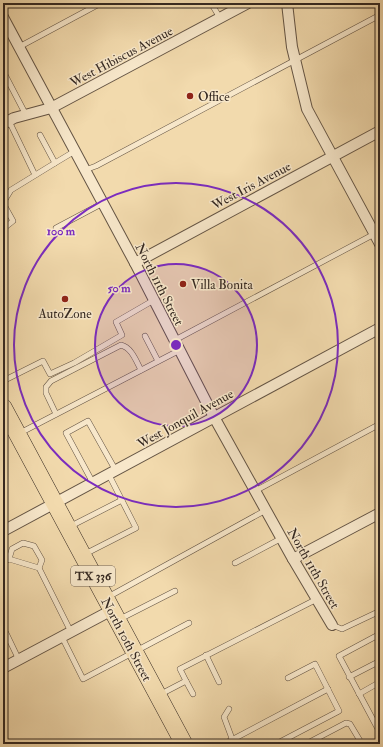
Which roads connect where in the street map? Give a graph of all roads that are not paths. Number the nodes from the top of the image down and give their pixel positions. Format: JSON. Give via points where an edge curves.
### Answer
{"nodes":[{"id":1,"x":101,"y":3,"type":"edge"},
{"id":2,"x":211,"y":3,"type":"edge"},
{"id":3,"x":287,"y":3,"type":"edge"},
{"id":4,"x":244,"y":4,"type":"edge"},
{"id":5,"x":380,"y":15,"type":"edge"},
{"id":6,"x":3,"y":17,"type":"edge"},
{"id":7,"x":220,"y":18,"type":"junction"},
{"id":8,"x":19,"y":47,"type":"junction"},
{"id":9,"x":295,"y":59,"type":"junction"},
{"id":10,"x":3,"y":71,"type":"edge"},
{"id":11,"x":51,"y":108,"type":"junction"},
{"id":12,"x":26,"y":115,"type":"junction"},
{"id":13,"x":6,"y":123,"type":"edge"},
{"id":14,"x":380,"y":131,"type":"edge"},
{"id":15,"x":40,"y":135,"type":"dead end"},
{"id":16,"x":75,"y":151,"type":"junction"},
{"id":17,"x":332,"y":156,"type":"junction"},
{"id":18,"x":55,"y":163,"type":"junction"},
{"id":19,"x":85,"y":170,"type":"junction"},
{"id":20,"x":35,"y":175,"type":"junction"},
{"id":21,"x":3,"y":203,"type":"edge"},
{"id":22,"x":103,"y":203,"type":"junction"},
{"id":23,"x":56,"y":228,"type":"dead end"},
{"id":24,"x":3,"y":229,"type":"edge"},
{"id":25,"x":377,"y":232,"type":"edge"},
{"id":26,"x":380,"y":244,"type":"edge"},
{"id":27,"x":135,"y":263,"type":"junction"},
{"id":28,"x":154,"y":300,"type":"junction"},
{"id":29,"x":380,"y":328,"type":"edge"},
{"id":30,"x":145,"y":336,"type":"dead end"},
{"id":31,"x":175,"y":340,"type":"junction"},
{"id":32,"x":180,"y":350,"type":"junction"},
{"id":33,"x":158,"y":361,"type":"junction"},
{"id":34,"x":141,"y":370,"type":"junction"},
{"id":35,"x":3,"y":381,"type":"edge"},
{"id":36,"x":3,"y":408,"type":"edge"},
{"id":37,"x":56,"y":414,"type":"junction"},
{"id":38,"x":214,"y":417,"type":"junction"},
{"id":39,"x":380,"y":424,"type":"edge"},
{"id":40,"x":18,"y":435,"type":"junction"},
{"id":41,"x":112,"y":473,"type":"junction"},
{"id":42,"x":93,"y":483,"type":"junction"},
{"id":43,"x":255,"y":491,"type":"junction"},
{"id":44,"x":122,"y":500,"type":"junction"},
{"id":45,"x":55,"y":503,"type":"junction"},
{"id":46,"x":266,"y":510,"type":"junction"},
{"id":47,"x":380,"y":513,"type":"edge"},
{"id":48,"x":68,"y":527,"type":"junction"},
{"id":49,"x":3,"y":531,"type":"edge"},
{"id":50,"x":282,"y":538,"type":"junction"},
{"id":51,"x":82,"y":555,"type":"junction"},
{"id":52,"x":9,"y":559,"type":"junction"},
{"id":53,"x":293,"y":559,"type":"junction"},
{"id":54,"x":3,"y":562,"type":"edge"},
{"id":55,"x":235,"y":564,"type":"dead end"},
{"id":56,"x":39,"y":568,"type":"junction"},
{"id":57,"x":175,"y":591,"type":"dead end"},
{"id":58,"x":317,"y":599,"type":"junction"},
{"id":59,"x":112,"y":610,"type":"junction"},
{"id":60,"x":380,"y":611,"type":"edge"},
{"id":61,"x":188,"y":623,"type":"dead end"},
{"id":62,"x":332,"y":625,"type":"joint"},
{"id":63,"x":71,"y":632,"type":"junction"},
{"id":64,"x":380,"y":634,"type":"edge"},
{"id":65,"x":5,"y":636,"type":"edge"},
{"id":66,"x":62,"y":637,"type":"junction"},
{"id":67,"x":134,"y":651,"type":"junction"},
{"id":68,"x":206,"y":655,"type":"junction"},
{"id":69,"x":19,"y":660,"type":"junction"},
{"id":70,"x":380,"y":661,"type":"edge"},
{"id":71,"x":3,"y":668,"type":"edge"},
{"id":72,"x":350,"y":677,"type":"junction"},
{"id":73,"x":288,"y":678,"type":"dead end"},
{"id":74,"x":186,"y":681,"type":"junction"},
{"id":75,"x":219,"y":682,"type":"dead end"},
{"id":76,"x":380,"y":682,"type":"edge"},
{"id":77,"x":328,"y":689,"type":"junction"},
{"id":78,"x":193,"y":694,"type":"dead end"},
{"id":79,"x":359,"y":694,"type":"junction"},
{"id":80,"x":158,"y":696,"type":"junction"},
{"id":81,"x":229,"y":709,"type":"dead end"},
{"id":82,"x":380,"y":728,"type":"edge"},
{"id":83,"x":233,"y":742,"type":"edge"},
{"id":84,"x":184,"y":744,"type":"edge"},
{"id":85,"x":224,"y":744,"type":"edge"},
{"id":86,"x":276,"y":744,"type":"edge"},
{"id":87,"x":306,"y":744,"type":"edge"},
{"id":88,"x":362,"y":744,"type":"edge"}],
"edges":[{"from":1,"to":8,"type":"lane"},
{"from":2,"to":7,"type":"lane"},
{"from":3,"to":9,"type":"street"},
{"from":4,"to":7,"type":"street","name":"West Hibiscus Avenue"},
{"from":5,"to":9,"type":"lane"},
{"from":6,"to":8,"type":"street","name":"North 11th Street"},
{"from":7,"to":11,"type":"street","name":"West Hibiscus Avenue"},
{"from":8,"to":11,"type":"street","name":"North 11th Street"},
{"from":9,"to":17,"type":"street","via":[[307,109]]},
{"from":9,"to":19,"type":"lane"},
{"from":10,"to":12,"type":"lane"},
{"from":11,"to":12,"type":"street","name":"West Hibiscus Avenue"},
{"from":11,"to":16,"type":"street","name":"North 11th Street"},
{"from":12,"to":13,"type":"street","name":"West Hibiscus Avenue"},
{"from":13,"to":20,"type":"lane"},
{"from":14,"to":17,"type":"street","name":"West Iris Avenue"},
{"from":15,"to":18,"type":"lane"},
{"from":16,"to":18,"type":"lane"},
{"from":16,"to":19,"type":"street","name":"North 11th Street"},
{"from":17,"to":25,"type":"street"},
{"from":17,"to":27,"type":"street","name":"West Iris Avenue"},
{"from":18,"to":20,"type":"lane"},
{"from":19,"to":22,"type":"street","name":"North 11th Street"},
{"from":20,"to":21,"type":"lane","via":[[11,190]]},
{"from":21,"to":24,"type":"lane","via":[[13,221]]},
{"from":22,"to":23,"type":"lane"},
{"from":22,"to":27,"type":"street","name":"North 11th Street"},
{"from":25,"to":26,"type":"street"},
{"from":25,"to":31,"type":"lane"},
{"from":27,"to":28,"type":"street","name":"North 11th Street"},
{"from":28,"to":31,"type":"street","name":"North 11th Street"},
{"from":28,"to":35,"type":"lane","via":[[116,322],[122,334],[74,363],[50,374],[43,361]]},
{"from":29,"to":38,"type":"street","name":"West Jonquil Avenue"},
{"from":30,"to":33,"type":"lane"},
{"from":31,"to":32,"type":"street","name":"North 11th Street"},
{"from":32,"to":33,"type":"lane"},
{"from":32,"to":38,"type":"street","name":"North 11th Street"},
{"from":33,"to":34,"type":"lane"},
{"from":34,"to":37,"type":"lane"},
{"from":34,"to":37,"type":"lane","via":[[130,351],[121,345],[51,381],[46,387],[46,393]]},
{"from":36,"to":40,"type":"main road","name":"North 10th Street","number":"TX 336"},
{"from":37,"to":40,"type":"lane"},
{"from":38,"to":41,"type":"street","name":"West Jonquil Avenue"},
{"from":38,"to":43,"type":"street","name":"North 11th Street"},
{"from":39,"to":43,"type":"lane"},
{"from":40,"to":45,"type":"main road","name":"North 10th Street","number":"TX 336"},
{"from":41,"to":42,"type":"street","name":"West Jonquil Avenue"},
{"from":41,"to":42,"type":"lane","via":[[88,421],[66,433]]},
{"from":41,"to":44,"type":"lane"},
{"from":42,"to":45,"type":"street","name":"West Jonquil Avenue"},
{"from":43,"to":46,"type":"street","name":"North 11th Street"},
{"from":44,"to":48,"type":"lane"},
{"from":44,"to":51,"type":"lane","via":[[136,528]]},
{"from":45,"to":48,"type":"main road","name":"North 10th Street","number":"TX 336"},
{"from":45,"to":49,"type":"street","name":"West Jonquil Avenue"},
{"from":46,"to":50,"type":"street","name":"North 11th Street"},
{"from":46,"to":59,"type":"lane"},
{"from":47,"to":53,"type":"street"},
{"from":48,"to":51,"type":"main road","name":"North 10th Street","number":"TX 336"},
{"from":50,"to":53,"type":"street","name":"North 11th Street"},
{"from":50,"to":55,"type":"lane"},
{"from":51,"to":59,"type":"main road","name":"North 10th Street","number":"TX 336"},
{"from":52,"to":54,"type":"lane"},
{"from":52,"to":56,"type":"lane"},
{"from":52,"to":56,"type":"lane","via":[[12,549],[23,543],[34,546],[42,560]]},
{"from":53,"to":58,"type":"street","name":"North 11th Street"},
{"from":56,"to":63,"type":"lane"},
{"from":57,"to":59,"type":"lane"},
{"from":58,"to":62,"type":"street","name":"North 11th Street"},
{"from":58,"to":68,"type":"lane"},
{"from":59,"to":63,"type":"street"},
{"from":59,"to":67,"type":"main road","name":"North 10th Street","number":"TX 336"},
{"from":60,"to":62,"type":"lane","via":[[342,629]]},
{"from":61,"to":67,"type":"lane"},
{"from":63,"to":66,"type":"street"},
{"from":64,"to":72,"type":"lane","via":[[339,656]]},
{"from":65,"to":69,"type":"lane"},
{"from":66,"to":67,"type":"lane","via":[[83,679]]},
{"from":66,"to":69,"type":"street"},
{"from":67,"to":80,"type":"main road","name":"North 10th Street","number":"TX 336"},
{"from":68,"to":74,"type":"lane","via":[[180,668]]},
{"from":68,"to":75,"type":"lane"},
{"from":69,"to":71,"type":"street"},
{"from":70,"to":72,"type":"lane"},
{"from":72,"to":79,"type":"lane"},
{"from":73,"to":77,"type":"lane","via":[[316,664]]},
{"from":74,"to":78,"type":"lane"},
{"from":74,"to":80,"type":"lane"},
{"from":76,"to":79,"type":"lane"},
{"from":77,"to":83,"type":"lane"},
{"from":77,"to":86,"type":"lane","via":[[339,711]]},
{"from":79,"to":82,"type":"lane","via":[[378,729]]},
{"from":80,"to":84,"type":"main road","name":"North 10th Street","number":"TX 336"},
{"from":81,"to":83,"type":"lane","via":[[224,717]]},
{"from":83,"to":85,"type":"lane"},
{"from":87,"to":88,"type":"lane","via":[[346,723],[350,724]]}]}
